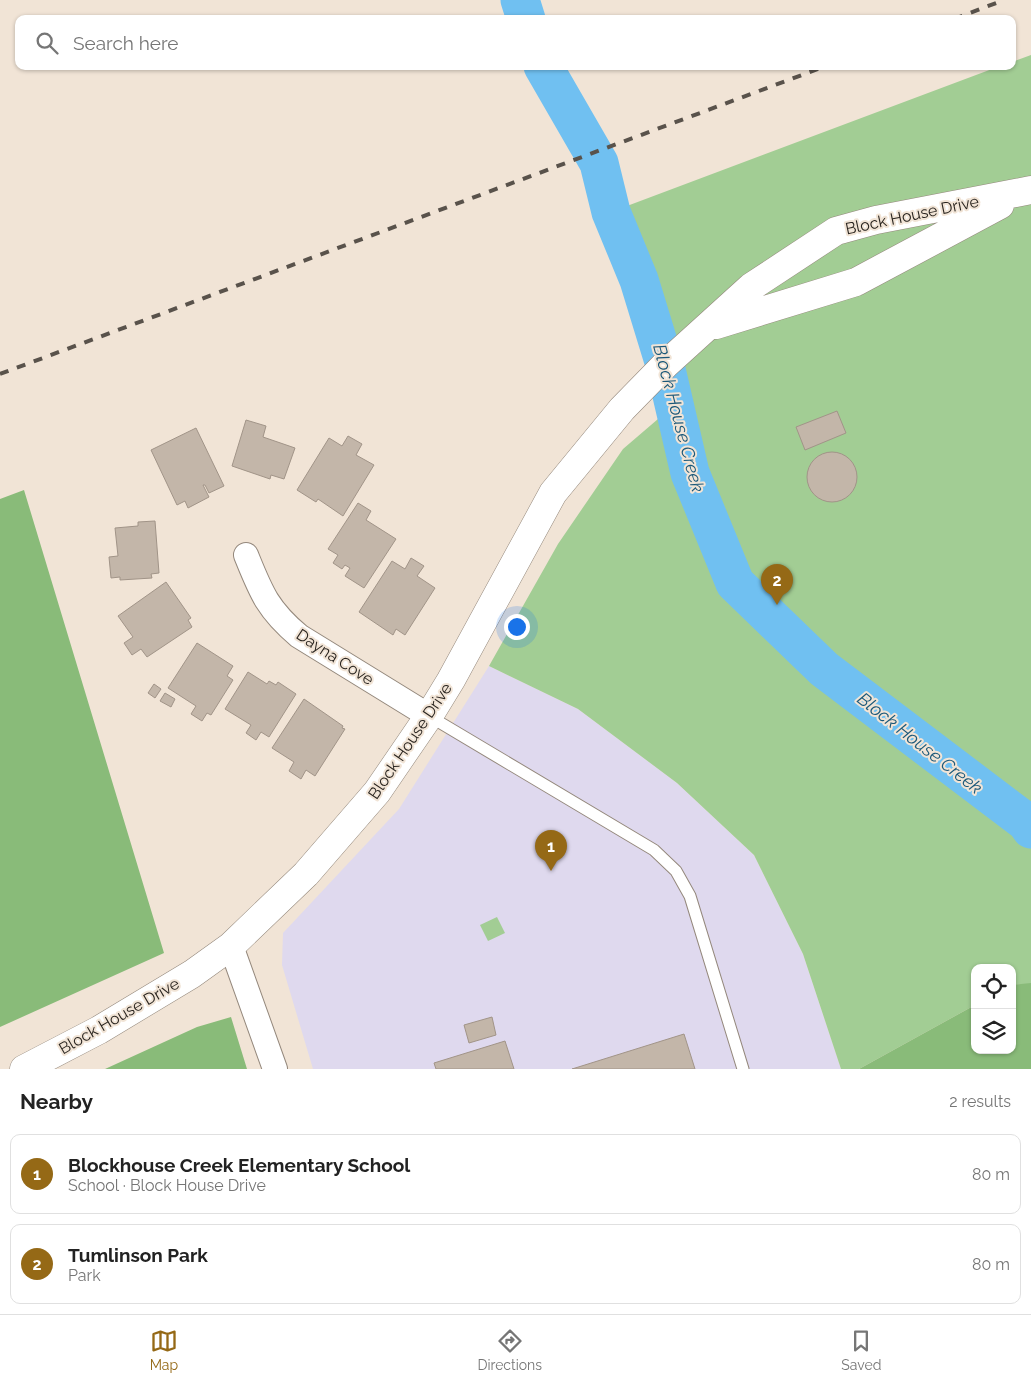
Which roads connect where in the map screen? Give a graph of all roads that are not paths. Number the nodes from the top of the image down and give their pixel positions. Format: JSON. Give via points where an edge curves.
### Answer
{"nodes":[{"id":1,"x":1030,"y":190,"type":"edge"},
{"id":2,"x":708,"y":327,"type":"junction"},
{"id":3,"x":246,"y":555,"type":"dead end"},
{"id":4,"x":429,"y":716,"type":"junction"},
{"id":5,"x":231,"y":946,"type":"junction"},
{"id":6,"x":24,"y":1069,"type":"edge"},
{"id":7,"x":276,"y":1069,"type":"edge"},
{"id":8,"x":743,"y":1069,"type":"edge"}],
"edges":[{"from":1,"to":2,"type":"street","name":"Block House Drive","via":[[856,282]]},
{"from":1,"to":2,"type":"street","name":"Block House Drive","via":[[836,231],[751,287]]},
{"from":2,"to":4,"type":"street","name":"Block House Drive","via":[[622,409],[553,493],[452,680]]},
{"from":3,"to":4,"type":"street","name":"Dayna Cove","via":[[265,601],[286,625]]},
{"from":4,"to":5,"type":"street","name":"Block House Drive","via":[[376,792],[326,852]]},
{"from":4,"to":8,"type":"lane","via":[[654,850],[676,871],[690,896]]},
{"from":5,"to":6,"type":"street","name":"Block House Drive","via":[[192,974],[99,1030]]},
{"from":5,"to":7,"type":"street"}]}
